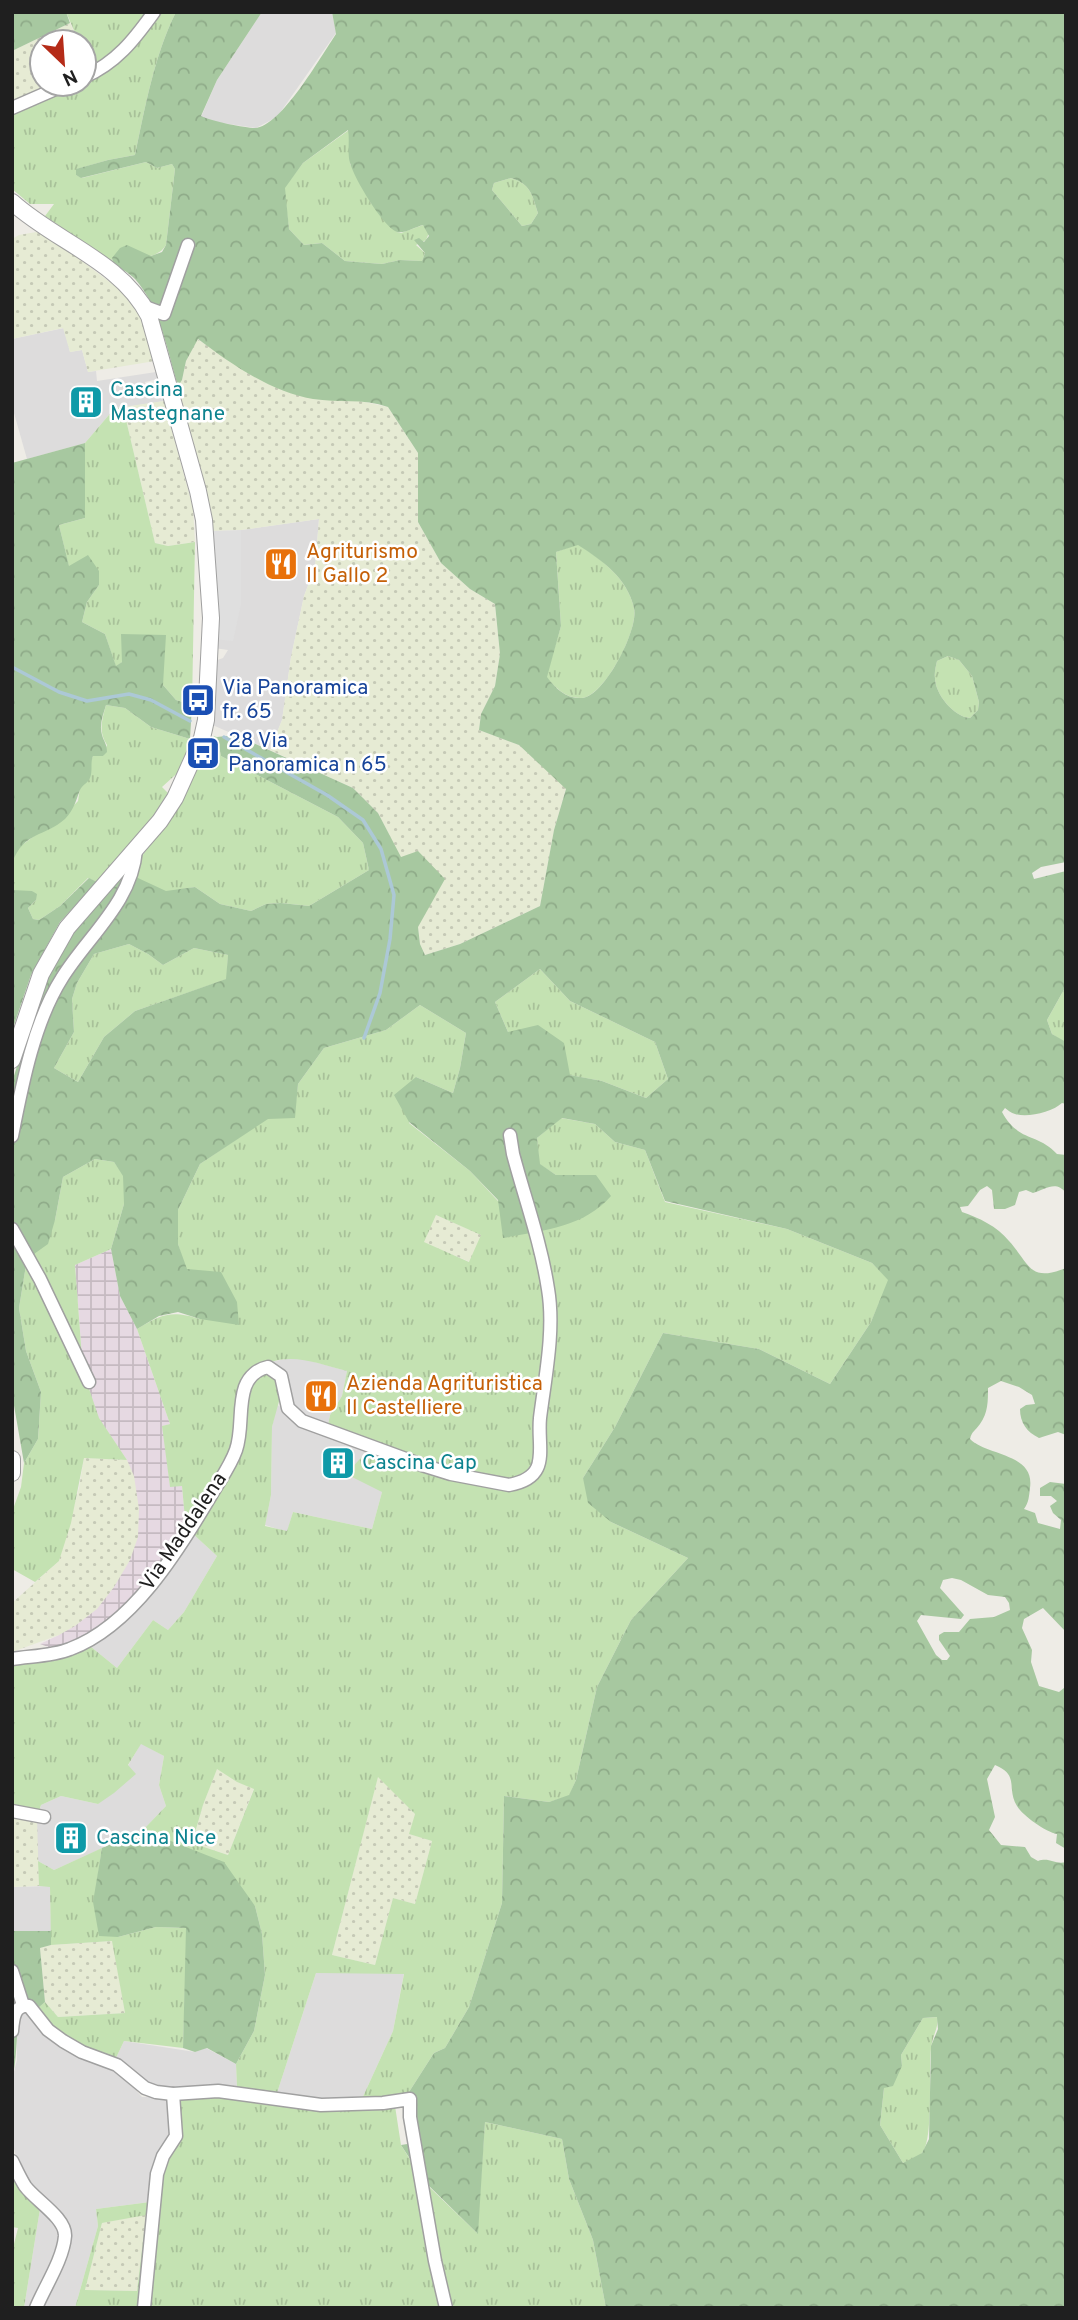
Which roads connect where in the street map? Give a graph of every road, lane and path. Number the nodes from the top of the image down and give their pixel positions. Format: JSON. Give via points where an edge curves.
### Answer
{"nodes":[{"id":1,"x":154,"y":12,"type":"edge"},
{"id":2,"x":98,"y":69,"type":"edge"},
{"id":3,"x":35,"y":98,"type":"edge"},
{"id":4,"x":12,"y":108,"type":"edge"},
{"id":5,"x":12,"y":202,"type":"edge"},
{"id":6,"x":188,"y":245,"type":"dead end"},
{"id":7,"x":145,"y":307,"type":"junction"},
{"id":8,"x":136,"y":850,"type":"junction"},
{"id":9,"x":12,"y":1060,"type":"edge"},
{"id":10,"x":510,"y":1135,"type":"dead end"},
{"id":11,"x":12,"y":1136,"type":"edge"},
{"id":12,"x":12,"y":1229,"type":"edge"},
{"id":13,"x":89,"y":1382,"type":"dead end"},
{"id":14,"x":12,"y":1459,"type":"edge"},
{"id":15,"x":12,"y":1472,"type":"edge"},
{"id":16,"x":12,"y":1659,"type":"edge"},
{"id":17,"x":12,"y":1811,"type":"edge"},
{"id":18,"x":44,"y":1817,"type":"dead end"},
{"id":19,"x":12,"y":1971,"type":"edge"},
{"id":20,"x":23,"y":2005,"type":"junction"},
{"id":21,"x":12,"y":2031,"type":"edge"},
{"id":22,"x":173,"y":2094,"type":"junction"},
{"id":23,"x":12,"y":2161,"type":"edge"},
{"id":24,"x":36,"y":2308,"type":"edge"},
{"id":25,"x":144,"y":2308,"type":"edge"},
{"id":26,"x":446,"y":2308,"type":"edge"}],
"edges":[{"from":1,"to":2,"type":"street","via":[[123,52]]},
{"from":3,"to":4,"type":"street"},
{"from":5,"to":7,"type":"street","via":[[124,282]]},
{"from":6,"to":7,"type":"street","via":[[164,314]]},
{"from":7,"to":8,"type":"street","via":[[198,491],[211,618],[202,738],[174,798]]},
{"from":8,"to":9,"type":"street","via":[[67,928],[41,974]]},
{"from":8,"to":11,"type":"street","via":[[125,893],[61,978],[46,1009],[21,1088]]},
{"from":10,"to":16,"type":"street","name":"Via Maddalena","via":[[549,1292],[549,1357],[540,1422],[540,1465],[535,1473],[509,1485],[451,1474],[302,1421],[288,1408],[281,1376],[264,1367],[246,1384],[240,1433],[230,1465],[146,1591],[87,1641],[57,1653]]},
{"from":12,"to":13,"type":"street"},
{"from":14,"to":15,"type":"street"},
{"from":17,"to":18,"type":"street"},
{"from":19,"to":20,"type":"street"},
{"from":20,"to":21,"type":"street","via":[[13,2017]]},
{"from":20,"to":22,"type":"street","via":[[63,2041],[117,2064],[145,2088]]},
{"from":22,"to":25,"type":"street","via":[[176,2136],[157,2174]]},
{"from":22,"to":26,"type":"street","via":[[218,2091],[321,2105],[410,2099]]},
{"from":23,"to":24,"type":"street","via":[[24,2185],[60,2219],[65,2234]]}]}
